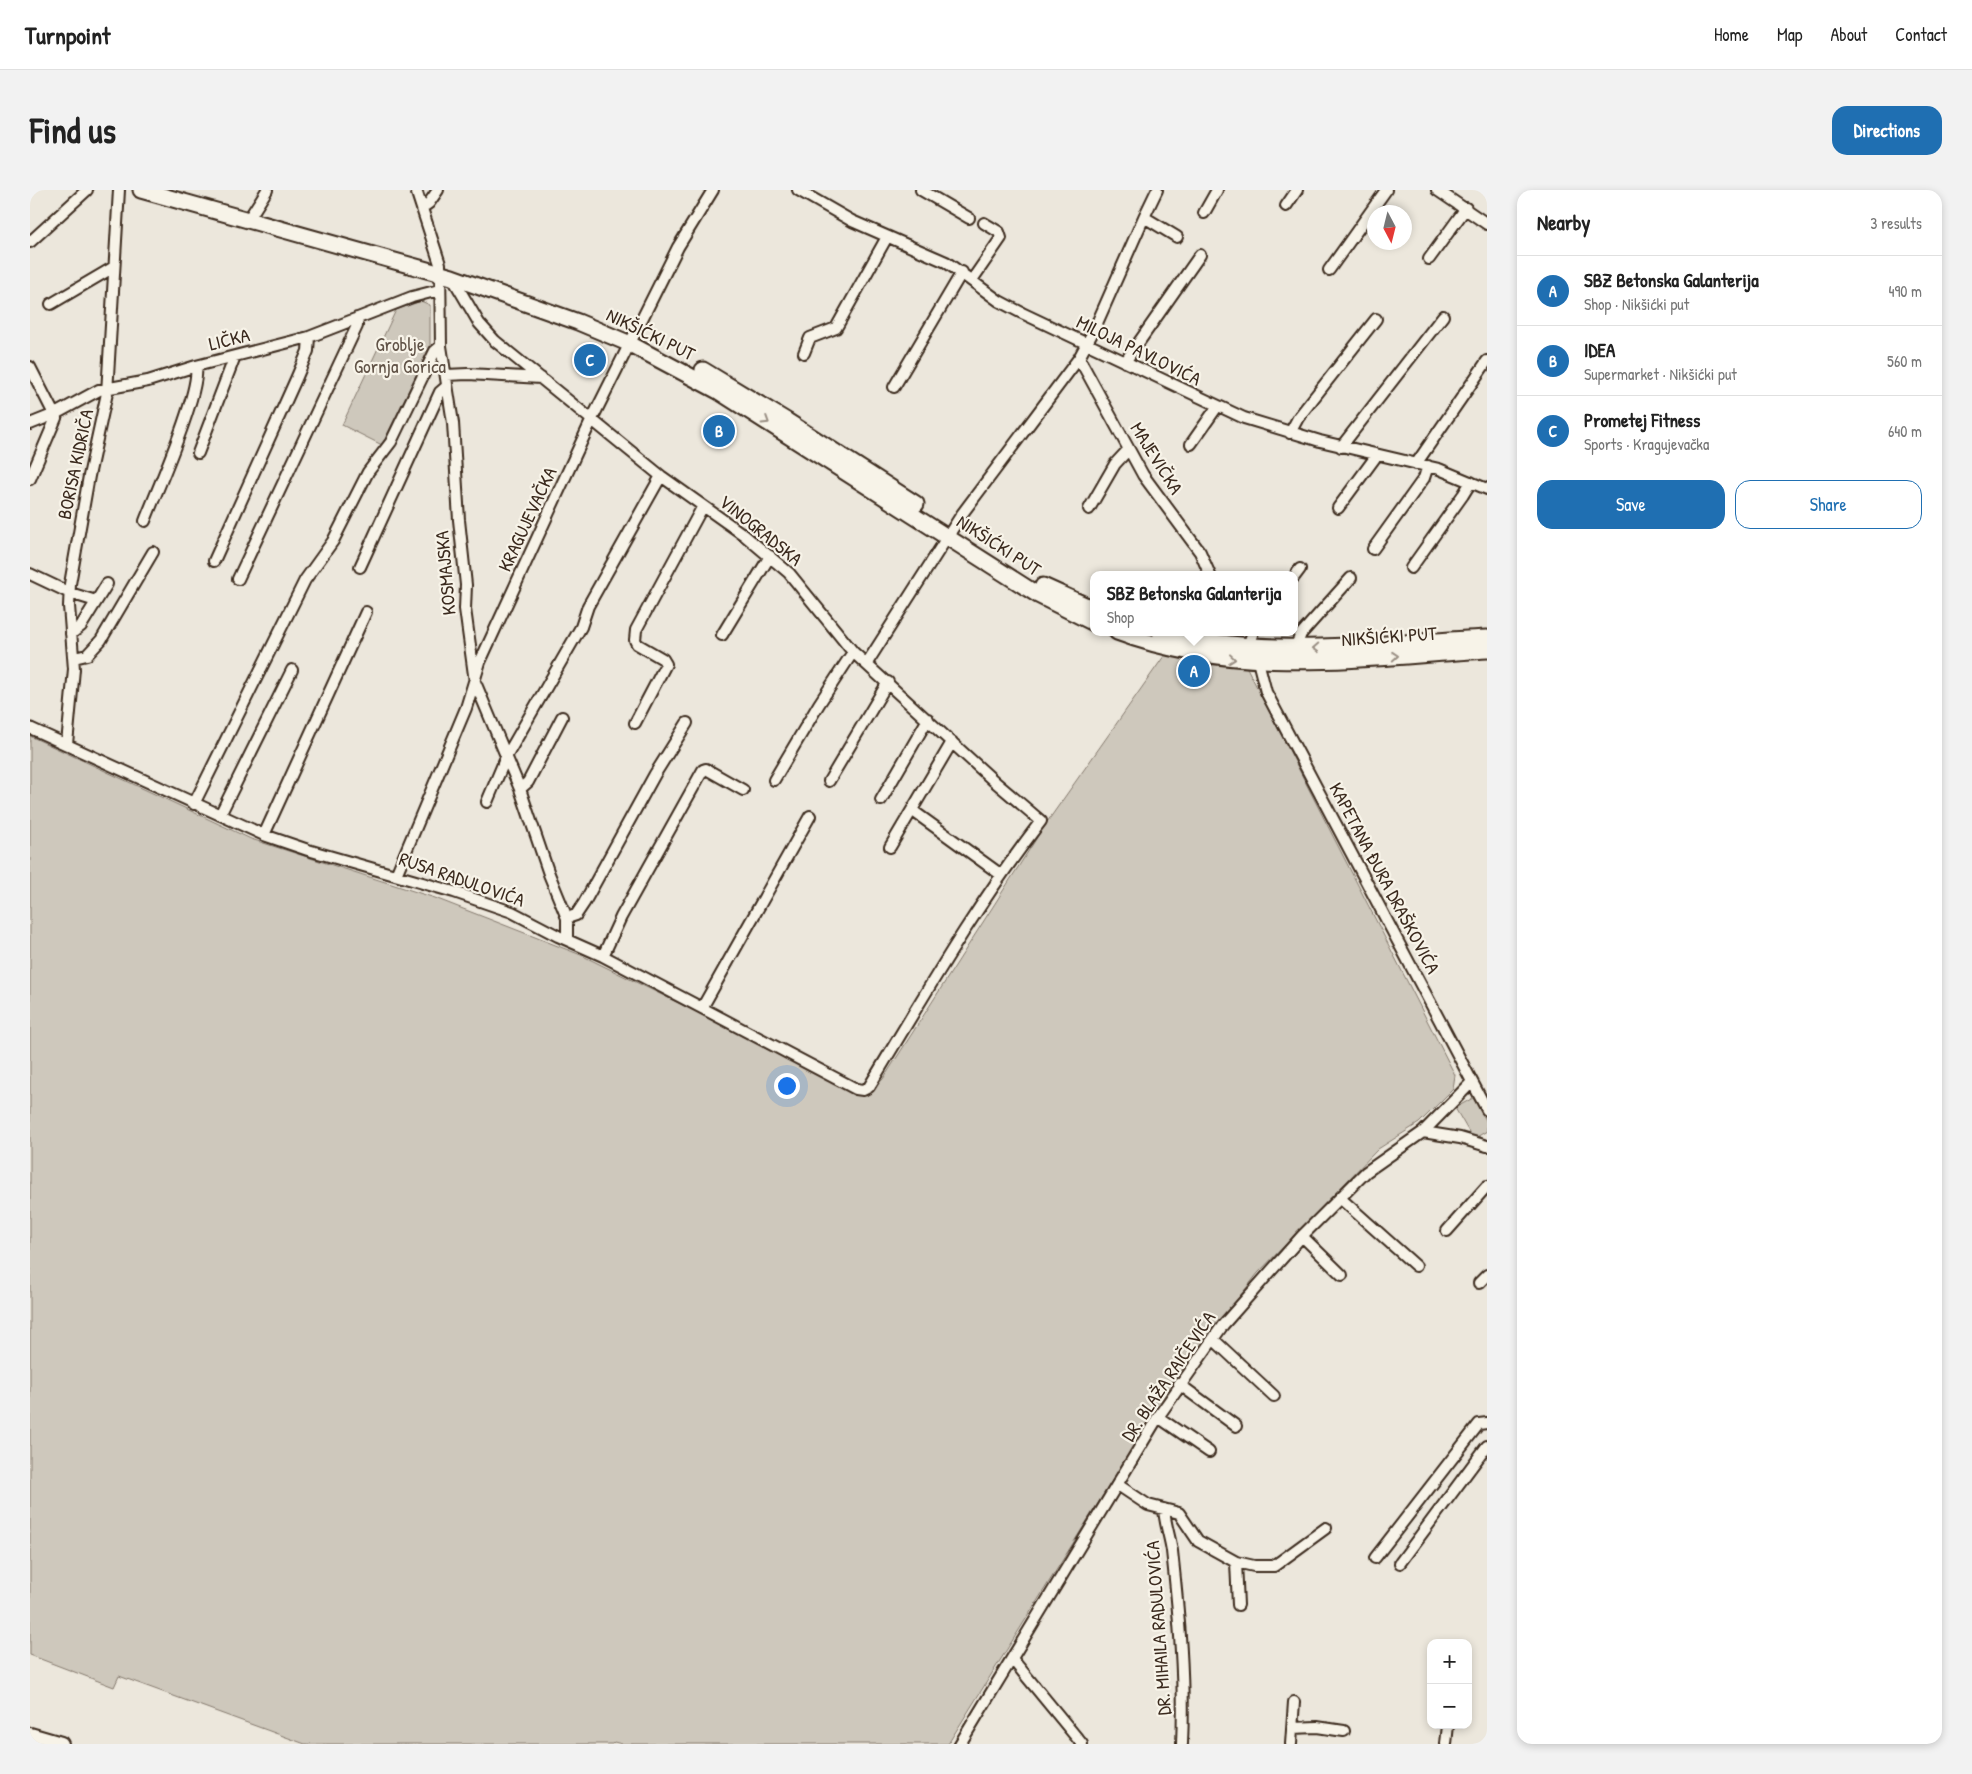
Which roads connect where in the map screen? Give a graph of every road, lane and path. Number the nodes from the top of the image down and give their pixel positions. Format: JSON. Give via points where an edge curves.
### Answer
{"nodes":[{"id":1,"x":87,"y":190,"type":"edge"},
{"id":2,"x":119,"y":190,"type":"edge"},
{"id":3,"x":266,"y":190,"type":"edge"},
{"id":4,"x":416,"y":190,"type":"edge"},
{"id":5,"x":438,"y":190,"type":"edge"},
{"id":6,"x":713,"y":190,"type":"edge"},
{"id":7,"x":798,"y":190,"type":"edge"},
{"id":8,"x":921,"y":190,"type":"edge"},
{"id":9,"x":1157,"y":190,"type":"edge"},
{"id":10,"x":1217,"y":190,"type":"edge"},
{"id":11,"x":1298,"y":190,"type":"edge"},
{"id":12,"x":1386,"y":190,"type":"edge"},
{"id":13,"x":1437,"y":190,"type":"edge"},
{"id":14,"x":150,"y":191,"type":"edge"},
{"id":15,"x":1286,"y":206,"type":"dead end"},
{"id":16,"x":422,"y":208,"type":"junction"},
{"id":17,"x":1466,"y":208,"type":"junction"},
{"id":18,"x":1204,"y":214,"type":"dead end"},
{"id":19,"x":1144,"y":217,"type":"junction"},
{"id":20,"x":969,"y":218,"type":"dead end"},
{"id":21,"x":248,"y":220,"type":"junction"},
{"id":22,"x":984,"y":223,"type":"dead end"},
{"id":23,"x":1487,"y":224,"type":"edge"},
{"id":24,"x":887,"y":237,"type":"junction"},
{"id":25,"x":1176,"y":237,"type":"dead end"},
{"id":26,"x":30,"y":242,"type":"edge"},
{"id":27,"x":1200,"y":256,"type":"dead end"},
{"id":28,"x":1429,"y":259,"type":"dead end"},
{"id":29,"x":114,"y":267,"type":"junction"},
{"id":30,"x":1329,"y":270,"type":"dead end"},
{"id":31,"x":962,"y":272,"type":"junction"},
{"id":32,"x":445,"y":276,"type":"junction"},
{"id":33,"x":972,"y":280,"type":"junction"},
{"id":34,"x":439,"y":290,"type":"junction"},
{"id":35,"x":51,"y":304,"type":"dead end"},
{"id":36,"x":1443,"y":316,"type":"dead end"},
{"id":37,"x":357,"y":318,"type":"junction"},
{"id":38,"x":1376,"y":319,"type":"dead end"},
{"id":39,"x":309,"y":337,"type":"junction"},
{"id":40,"x":630,"y":339,"type":"junction"},
{"id":41,"x":1086,"y":344,"type":"junction"},
{"id":42,"x":441,"y":346,"type":"junction"},
{"id":43,"x":804,"y":353,"type":"dead end"},
{"id":44,"x":235,"y":356,"type":"junction"},
{"id":45,"x":1079,"y":358,"type":"junction"},
{"id":46,"x":1487,"y":361,"type":"edge"},
{"id":47,"x":1125,"y":362,"type":"junction"},
{"id":48,"x":196,"y":366,"type":"junction"},
{"id":49,"x":30,"y":367,"type":"edge"},
{"id":50,"x":541,"y":378,"type":"junction"},
{"id":51,"x":446,"y":380,"type":"junction"},
{"id":52,"x":894,"y":387,"type":"dead end"},
{"id":53,"x":108,"y":388,"type":"junction"},
{"id":54,"x":1217,"y":407,"type":"junction"},
{"id":55,"x":56,"y":414,"type":"junction"},
{"id":56,"x":592,"y":419,"type":"junction"},
{"id":57,"x":30,"y":424,"type":"edge"},
{"id":58,"x":1290,"y":433,"type":"junction"},
{"id":59,"x":1191,"y":444,"type":"dead end"},
{"id":60,"x":1341,"y":447,"type":"junction"},
{"id":61,"x":1128,"y":450,"type":"junction"},
{"id":62,"x":198,"y":453,"type":"dead end"},
{"id":63,"x":1376,"y":455,"type":"junction"},
{"id":64,"x":1416,"y":464,"type":"junction"},
{"id":65,"x":1428,"y":466,"type":"junction"},
{"id":66,"x":661,"y":476,"type":"junction"},
{"id":67,"x":30,"y":479,"type":"edge"},
{"id":68,"x":1470,"y":482,"type":"junction"},
{"id":69,"x":1487,"y":489,"type":"edge"},
{"id":70,"x":703,"y":506,"type":"junction"},
{"id":71,"x":1338,"y":508,"type":"dead end"},
{"id":72,"x":1089,"y":509,"type":"dead end"},
{"id":73,"x":145,"y":521,"type":"dead end"},
{"id":74,"x":950,"y":532,"type":"junction"},
{"id":75,"x":1374,"y":549,"type":"dead end"},
{"id":76,"x":153,"y":552,"type":"dead end"},
{"id":77,"x":770,"y":556,"type":"junction"},
{"id":78,"x":214,"y":561,"type":"dead end"},
{"id":79,"x":360,"y":567,"type":"dead end"},
{"id":80,"x":1412,"y":568,"type":"dead end"},
{"id":81,"x":1208,"y":571,"type":"edge"},
{"id":82,"x":30,"y":574,"type":"edge"},
{"id":83,"x":1351,"y":578,"type":"dead end"},
{"id":84,"x":238,"y":579,"type":"dead end"},
{"id":85,"x":107,"y":584,"type":"dead end"},
{"id":86,"x":70,"y":593,"type":"junction"},
{"id":87,"x":96,"y":601,"type":"junction"},
{"id":88,"x":1090,"y":607,"type":"edge"},
{"id":89,"x":366,"y":612,"type":"dead end"},
{"id":90,"x":1090,"y":621,"type":"edge"},
{"id":91,"x":71,"y":634,"type":"junction"},
{"id":92,"x":722,"y":635,"type":"dead end"},
{"id":93,"x":1131,"y":636,"type":"edge"},
{"id":94,"x":1205,"y":637,"type":"edge"},
{"id":95,"x":1487,"y":638,"type":"edge"},
{"id":96,"x":1250,"y":639,"type":"edge"},
{"id":97,"x":1295,"y":648,"type":"junction"},
{"id":98,"x":1487,"y":650,"type":"edge"},
{"id":99,"x":853,"y":652,"type":"junction"},
{"id":100,"x":74,"y":658,"type":"junction"},
{"id":101,"x":1258,"y":661,"type":"junction"},
{"id":102,"x":867,"y":663,"type":"junction"},
{"id":103,"x":292,"y":670,"type":"dead end"},
{"id":104,"x":475,"y":682,"type":"junction"},
{"id":105,"x":888,"y":682,"type":"junction"},
{"id":106,"x":562,"y":717,"type":"dead end"},
{"id":107,"x":928,"y":719,"type":"junction"},
{"id":108,"x":636,"y":723,"type":"dead end"},
{"id":109,"x":687,"y":723,"type":"dead end"},
{"id":110,"x":30,"y":728,"type":"edge"},
{"id":111,"x":952,"y":742,"type":"junction"},
{"id":112,"x":67,"y":744,"type":"junction"},
{"id":113,"x":506,"y":758,"type":"junction"},
{"id":114,"x":774,"y":780,"type":"dead end"},
{"id":115,"x":828,"y":781,"type":"dead end"},
{"id":116,"x":520,"y":789,"type":"junction"},
{"id":117,"x":743,"y":790,"type":"dead end"},
{"id":118,"x":881,"y":800,"type":"dead end"},
{"id":119,"x":486,"y":802,"type":"dead end"},
{"id":120,"x":194,"y":804,"type":"junction"},
{"id":121,"x":913,"y":811,"type":"junction"},
{"id":122,"x":220,"y":815,"type":"junction"},
{"id":123,"x":810,"y":816,"type":"dead end"},
{"id":124,"x":264,"y":835,"type":"junction"},
{"id":125,"x":890,"y":847,"type":"dead end"},
{"id":126,"x":1000,"y":874,"type":"junction"},
{"id":127,"x":396,"y":875,"type":"junction"},
{"id":128,"x":567,"y":918,"type":"junction"},
{"id":129,"x":567,"y":940,"type":"junction"},
{"id":130,"x":603,"y":956,"type":"junction"},
{"id":131,"x":702,"y":1008,"type":"junction"},
{"id":132,"x":1472,"y":1083,"type":"junction"},
{"id":133,"x":1487,"y":1110,"type":"edge"},
{"id":134,"x":1423,"y":1132,"type":"junction"},
{"id":135,"x":1487,"y":1146,"type":"edge"},
{"id":136,"x":1487,"y":1186,"type":"edge"},
{"id":137,"x":1340,"y":1198,"type":"junction"},
{"id":138,"x":1447,"y":1231,"type":"dead end"},
{"id":139,"x":1302,"y":1236,"type":"junction"},
{"id":140,"x":1416,"y":1266,"type":"dead end"},
{"id":141,"x":1342,"y":1275,"type":"dead end"},
{"id":142,"x":1487,"y":1275,"type":"edge"},
{"id":143,"x":1479,"y":1283,"type":"dead end"},
{"id":144,"x":1212,"y":1339,"type":"junction"},
{"id":145,"x":1179,"y":1384,"type":"junction"},
{"id":146,"x":1274,"y":1396,"type":"dead end"},
{"id":147,"x":1158,"y":1417,"type":"junction"},
{"id":148,"x":1487,"y":1423,"type":"edge"},
{"id":149,"x":1236,"y":1426,"type":"dead end"},
{"id":150,"x":1487,"y":1446,"type":"edge"},
{"id":151,"x":1209,"y":1452,"type":"dead end"},
{"id":152,"x":1118,"y":1485,"type":"junction"},
{"id":153,"x":1164,"y":1509,"type":"junction"},
{"id":154,"x":1326,"y":1528,"type":"dead end"},
{"id":155,"x":1375,"y":1558,"type":"dead end"},
{"id":156,"x":1236,"y":1562,"type":"junction"},
{"id":157,"x":1400,"y":1563,"type":"dead end"},
{"id":158,"x":1238,"y":1605,"type":"dead end"},
{"id":159,"x":1013,"y":1660,"type":"junction"},
{"id":160,"x":1294,"y":1702,"type":"dead end"},
{"id":161,"x":1292,"y":1728,"type":"junction"},
{"id":162,"x":1448,"y":1729,"type":"edge"},
{"id":163,"x":1344,"y":1731,"type":"dead end"},
{"id":164,"x":30,"y":1735,"type":"edge"},
{"id":165,"x":61,"y":1744,"type":"edge"},
{"id":166,"x":960,"y":1744,"type":"edge"},
{"id":167,"x":1082,"y":1744,"type":"edge"},
{"id":168,"x":1182,"y":1744,"type":"edge"},
{"id":169,"x":1292,"y":1744,"type":"edge"},
{"id":170,"x":1446,"y":1744,"type":"edge"}],
"edges":[{"from":1,"to":26,"type":"street"},
{"from":2,"to":29,"type":"street","name":"BORISA KIDRIČA"},
{"from":3,"to":21,"type":"street"},
{"from":4,"to":16,"type":"street","name":"KOSMAJSKA"},
{"from":5,"to":16,"type":"street"},
{"from":6,"to":40,"type":"street","name":"KRAGUJEVAČKA","via":[[678,247]]},
{"from":7,"to":24,"type":"street","name":"MILOJA PAVLOVIĆA","via":[[834,212]]},
{"from":8,"to":20,"type":"street"},
{"from":9,"to":19,"type":"street"},
{"from":10,"to":18,"type":"street"},
{"from":11,"to":15,"type":"street"},
{"from":12,"to":30,"type":"street"},
{"from":13,"to":17,"type":"street"},
{"from":14,"to":21,"type":"main road","name":"NIKŠIĆKI PUT"},
{"from":16,"to":32,"type":"street","name":"KOSMAJSKA"},
{"from":17,"to":23,"type":"street"},
{"from":17,"to":28,"type":"street"},
{"from":19,"to":25,"type":"street"},
{"from":19,"to":41,"type":"street"},
{"from":21,"to":32,"type":"main road","name":"NIKŠIĆKI PUT"},
{"from":22,"to":33,"type":"street","via":[[999,232],[1001,238]]},
{"from":24,"to":31,"type":"street","name":"MILOJA PAVLOVIĆA"},
{"from":24,"to":43,"type":"street","via":[[836,328],[810,338]]},
{"from":27,"to":47,"type":"street"},
{"from":29,"to":35,"type":"street"},
{"from":29,"to":53,"type":"street","name":"BORISA KIDRIČA"},
{"from":31,"to":33,"type":"street","name":"MILOJA PAVLOVIĆA"},
{"from":31,"to":52,"type":"street"},
{"from":32,"to":34,"type":"street","name":"KOSMAJSKA"},
{"from":32,"to":40,"type":"main road","name":"NIKŠIĆKI PUT"},
{"from":32,"to":50,"type":"street","name":"VINOGRADSKA","via":[[478,323]]},
{"from":33,"to":41,"type":"street","name":"MILOJA PAVLOVIĆA","via":[[999,301]]},
{"from":34,"to":37,"type":"street","name":"LIČKA","via":[[412,296]]},
{"from":34,"to":42,"type":"street","name":"KOSMAJSKA"},
{"from":36,"to":60,"type":"street"},
{"from":37,"to":39,"type":"street","name":"LIČKA"},
{"from":37,"to":84,"type":"street","via":[[357,326]]},
{"from":38,"to":58,"type":"street","via":[[1298,418]]},
{"from":39,"to":44,"type":"street","name":"LIČKA"},
{"from":39,"to":78,"type":"street","via":[[308,352]]},
{"from":40,"to":56,"type":"street","name":"KRAGUJEVAČKA"},
{"from":40,"to":74,"type":"main road","name":"NIKŠIĆKI PUT"},
{"from":41,"to":45,"type":"street"},
{"from":41,"to":47,"type":"street","name":"MILOJA PAVLOVIĆA"},
{"from":42,"to":51,"type":"street","name":"KOSMAJSKA"},
{"from":42,"to":120,"type":"street","via":[[435,351],[391,442],[368,472],[333,541],[305,580]]},
{"from":44,"to":48,"type":"street","name":"LIČKA"},
{"from":44,"to":62,"type":"street"},
{"from":45,"to":61,"type":"street","name":"MAJEVIČKA"},
{"from":45,"to":74,"type":"street"},
{"from":46,"to":64,"type":"street"},
{"from":47,"to":54,"type":"street","name":"MILOJA PAVLOVIĆA"},
{"from":48,"to":53,"type":"street","name":"LIČKA","via":[[148,382]]},
{"from":48,"to":73,"type":"street","via":[[196,378],[182,423]]},
{"from":49,"to":55,"type":"street"},
{"from":50,"to":51,"type":"street","via":[[468,374]]},
{"from":50,"to":56,"type":"street","name":"VINOGRADSKA"},
{"from":51,"to":79,"type":"street"},
{"from":51,"to":104,"type":"street","name":"KOSMAJSKA","via":[[465,609]]},
{"from":53,"to":55,"type":"street","name":"LIČKA","via":[[92,393]]},
{"from":53,"to":86,"type":"street","name":"BORISA KIDRIČA","via":[[89,476]]},
{"from":54,"to":58,"type":"street","name":"MILOJA PAVLOVIĆA"},
{"from":54,"to":59,"type":"street"},
{"from":55,"to":57,"type":"street","name":"LIČKA"},
{"from":55,"to":67,"type":"street"},
{"from":56,"to":66,"type":"street","name":"VINOGRADSKA"},
{"from":56,"to":104,"type":"street","name":"KRAGUJEVAČKA","via":[[480,662]]},
{"from":58,"to":60,"type":"street","name":"MILOJA PAVLOVIĆA"},
{"from":60,"to":63,"type":"street","name":"MILOJA PAVLOVIĆA"},
{"from":61,"to":72,"type":"street","via":[[1115,464]]},
{"from":61,"to":81,"type":"street","name":"MAJEVIČKA","via":[[1200,552]]},
{"from":63,"to":64,"type":"street","name":"MILOJA PAVLOVIĆA"},
{"from":63,"to":71,"type":"street"},
{"from":64,"to":65,"type":"street","name":"MILOJA PAVLOVIĆA"},
{"from":65,"to":68,"type":"street","name":"MILOJA PAVLOVIĆA"},
{"from":65,"to":75,"type":"street","via":[[1425,476]]},
{"from":66,"to":70,"type":"street","name":"VINOGRADSKA"},
{"from":66,"to":113,"type":"street"},
{"from":68,"to":69,"type":"street","name":"MILOJA PAVLOVIĆA"},
{"from":68,"to":80,"type":"street"},
{"from":70,"to":77,"type":"street","name":"VINOGRADSKA"},
{"from":70,"to":108,"type":"street","via":[[636,630],[637,644],[666,664]]},
{"from":74,"to":88,"type":"main road","via":[[1035,581]]},
{"from":74,"to":90,"type":"main road","name":"NIKŠIĆKI PUT","via":[[1038,594]]},
{"from":74,"to":102,"type":"street"},
{"from":76,"to":100,"type":"street","via":[[100,640],[86,655]]},
{"from":77,"to":92,"type":"street"},
{"from":77,"to":99,"type":"street","name":"VINOGRADSKA","via":[[807,593]]},
{"from":82,"to":86,"type":"street"},
{"from":83,"to":97,"type":"street","via":[[1301,634]]},
{"from":85,"to":87,"type":"street"},
{"from":86,"to":87,"type":"street"},
{"from":86,"to":91,"type":"street","name":"BORISA KIDRIČA"},
{"from":87,"to":91,"type":"street","via":[[81,626]]},
{"from":89,"to":124,"type":"street"},
{"from":91,"to":100,"type":"street","name":"BORISA KIDRIČA"},
{"from":93,"to":101,"type":"main road","name":"NIKŠIĆKI PUT","one_way":true,"via":[[1192,653]]},
{"from":94,"to":96,"type":"main road"},
{"from":95,"to":97,"type":"main road","one_way":true},
{"from":96,"to":97,"type":"main road"},
{"from":101,"to":98,"type":"main road","name":"NIKŠIĆKI PUT","one_way":true,"via":[[1319,661]]},
{"from":99,"to":102,"type":"street","name":"VINOGRADSKA"},
{"from":99,"to":114,"type":"street"},
{"from":100,"to":112,"type":"street","name":"BORISA KIDRIČA"},
{"from":101,"to":132,"type":"street","name":"KAPETANA ĐURA DRAŠKOVIĆA","via":[[1266,692]]},
{"from":102,"to":105,"type":"street","name":"VINOGRADSKA"},
{"from":103,"to":122,"type":"street"},
{"from":104,"to":113,"type":"street","name":"KOSMAJSKA"},
{"from":104,"to":127,"type":"street","name":"KRAGUJEVAČKA"},
{"from":105,"to":107,"type":"street","name":"VINOGRADSKA"},
{"from":105,"to":115,"type":"street"},
{"from":106,"to":116,"type":"street","via":[[528,782]]},
{"from":107,"to":111,"type":"street","name":"VINOGRADSKA"},
{"from":107,"to":118,"type":"street"},
{"from":109,"to":128,"type":"street","via":[[584,903],[576,915]]},
{"from":110,"to":112,"type":"street","name":"RUSA RADULOVIĆA"},
{"from":111,"to":121,"type":"street"},
{"from":111,"to":126,"type":"street","name":"VINOGRADSKA","via":[[1041,821]]},
{"from":112,"to":120,"type":"street","name":"RUSA RADULOVIĆA"},
{"from":113,"to":116,"type":"street","name":"KOSMAJSKA"},
{"from":113,"to":119,"type":"street"},
{"from":116,"to":128,"type":"street","name":"KOSMAJSKA"},
{"from":117,"to":130,"type":"street","via":[[706,769],[702,770]]},
{"from":120,"to":122,"type":"street","name":"RUSA RADULOVIĆA"},
{"from":121,"to":125,"type":"street"},
{"from":121,"to":126,"type":"street"},
{"from":122,"to":124,"type":"street","name":"RUSA RADULOVIĆA"},
{"from":123,"to":131,"type":"street"},
{"from":124,"to":127,"type":"street","name":"RUSA RADULOVIĆA"},
{"from":126,"to":131,"type":"street","name":"RUSA RADULOVIĆA","via":[[869,1087],[863,1090]]},
{"from":127,"to":129,"type":"street","name":"RUSA RADULOVIĆA","via":[[497,906]]},
{"from":128,"to":129,"type":"street","name":"KOSMAJSKA"},
{"from":129,"to":130,"type":"street","name":"RUSA RADULOVIĆA"},
{"from":130,"to":131,"type":"street","name":"RUSA RADULOVIĆA"},
{"from":132,"to":133,"type":"street","name":"KAPETANA ĐURA DRAŠKOVIĆA"},
{"from":132,"to":134,"type":"street","name":"DR. BLAŽA RAIČEVIĆA"},
{"from":134,"to":135,"type":"street"},
{"from":134,"to":137,"type":"street","name":"DR. BLAŽA RAIČEVIĆA","via":[[1366,1172]]},
{"from":136,"to":138,"type":"street"},
{"from":137,"to":139,"type":"street","name":"DR. BLAŽA RAIČEVIĆA"},
{"from":137,"to":140,"type":"street"},
{"from":139,"to":141,"type":"street"},
{"from":139,"to":144,"type":"street","name":"DR. BLAŽA RAIČEVIĆA"},
{"from":142,"to":143,"type":"street"},
{"from":144,"to":145,"type":"street","name":"DR. BLAŽA RAIČEVIĆA"},
{"from":144,"to":146,"type":"street"},
{"from":145,"to":147,"type":"street","name":"DR. BLAŽA RAIČEVIĆA"},
{"from":145,"to":149,"type":"street"},
{"from":147,"to":151,"type":"street"},
{"from":147,"to":152,"type":"street","name":"DR. BLAŽA RAIČEVIĆA"},
{"from":148,"to":155,"type":"street","via":[[1479,1424]]},
{"from":150,"to":157,"type":"street"},
{"from":152,"to":153,"type":"street","via":[[1141,1502]]},
{"from":152,"to":159,"type":"street","name":"DR. BLAŽA RAIČEVIĆA"},
{"from":153,"to":156,"type":"street","via":[[1181,1514],[1196,1539]]},
{"from":153,"to":168,"type":"street","name":"DR. MIHAILA RADULOVIĆA","via":[[1172,1549],[1180,1641]]},
{"from":154,"to":156,"type":"street","via":[[1274,1566]]},
{"from":156,"to":158,"type":"street"},
{"from":159,"to":166,"type":"street","name":"DR. BLAŽA RAIČEVIĆA"},
{"from":159,"to":167,"type":"street"},
{"from":160,"to":161,"type":"street"},
{"from":161,"to":163,"type":"street"},
{"from":161,"to":169,"type":"street"},
{"from":162,"to":170,"type":"street"},
{"from":164,"to":165,"type":"main road"}]}
